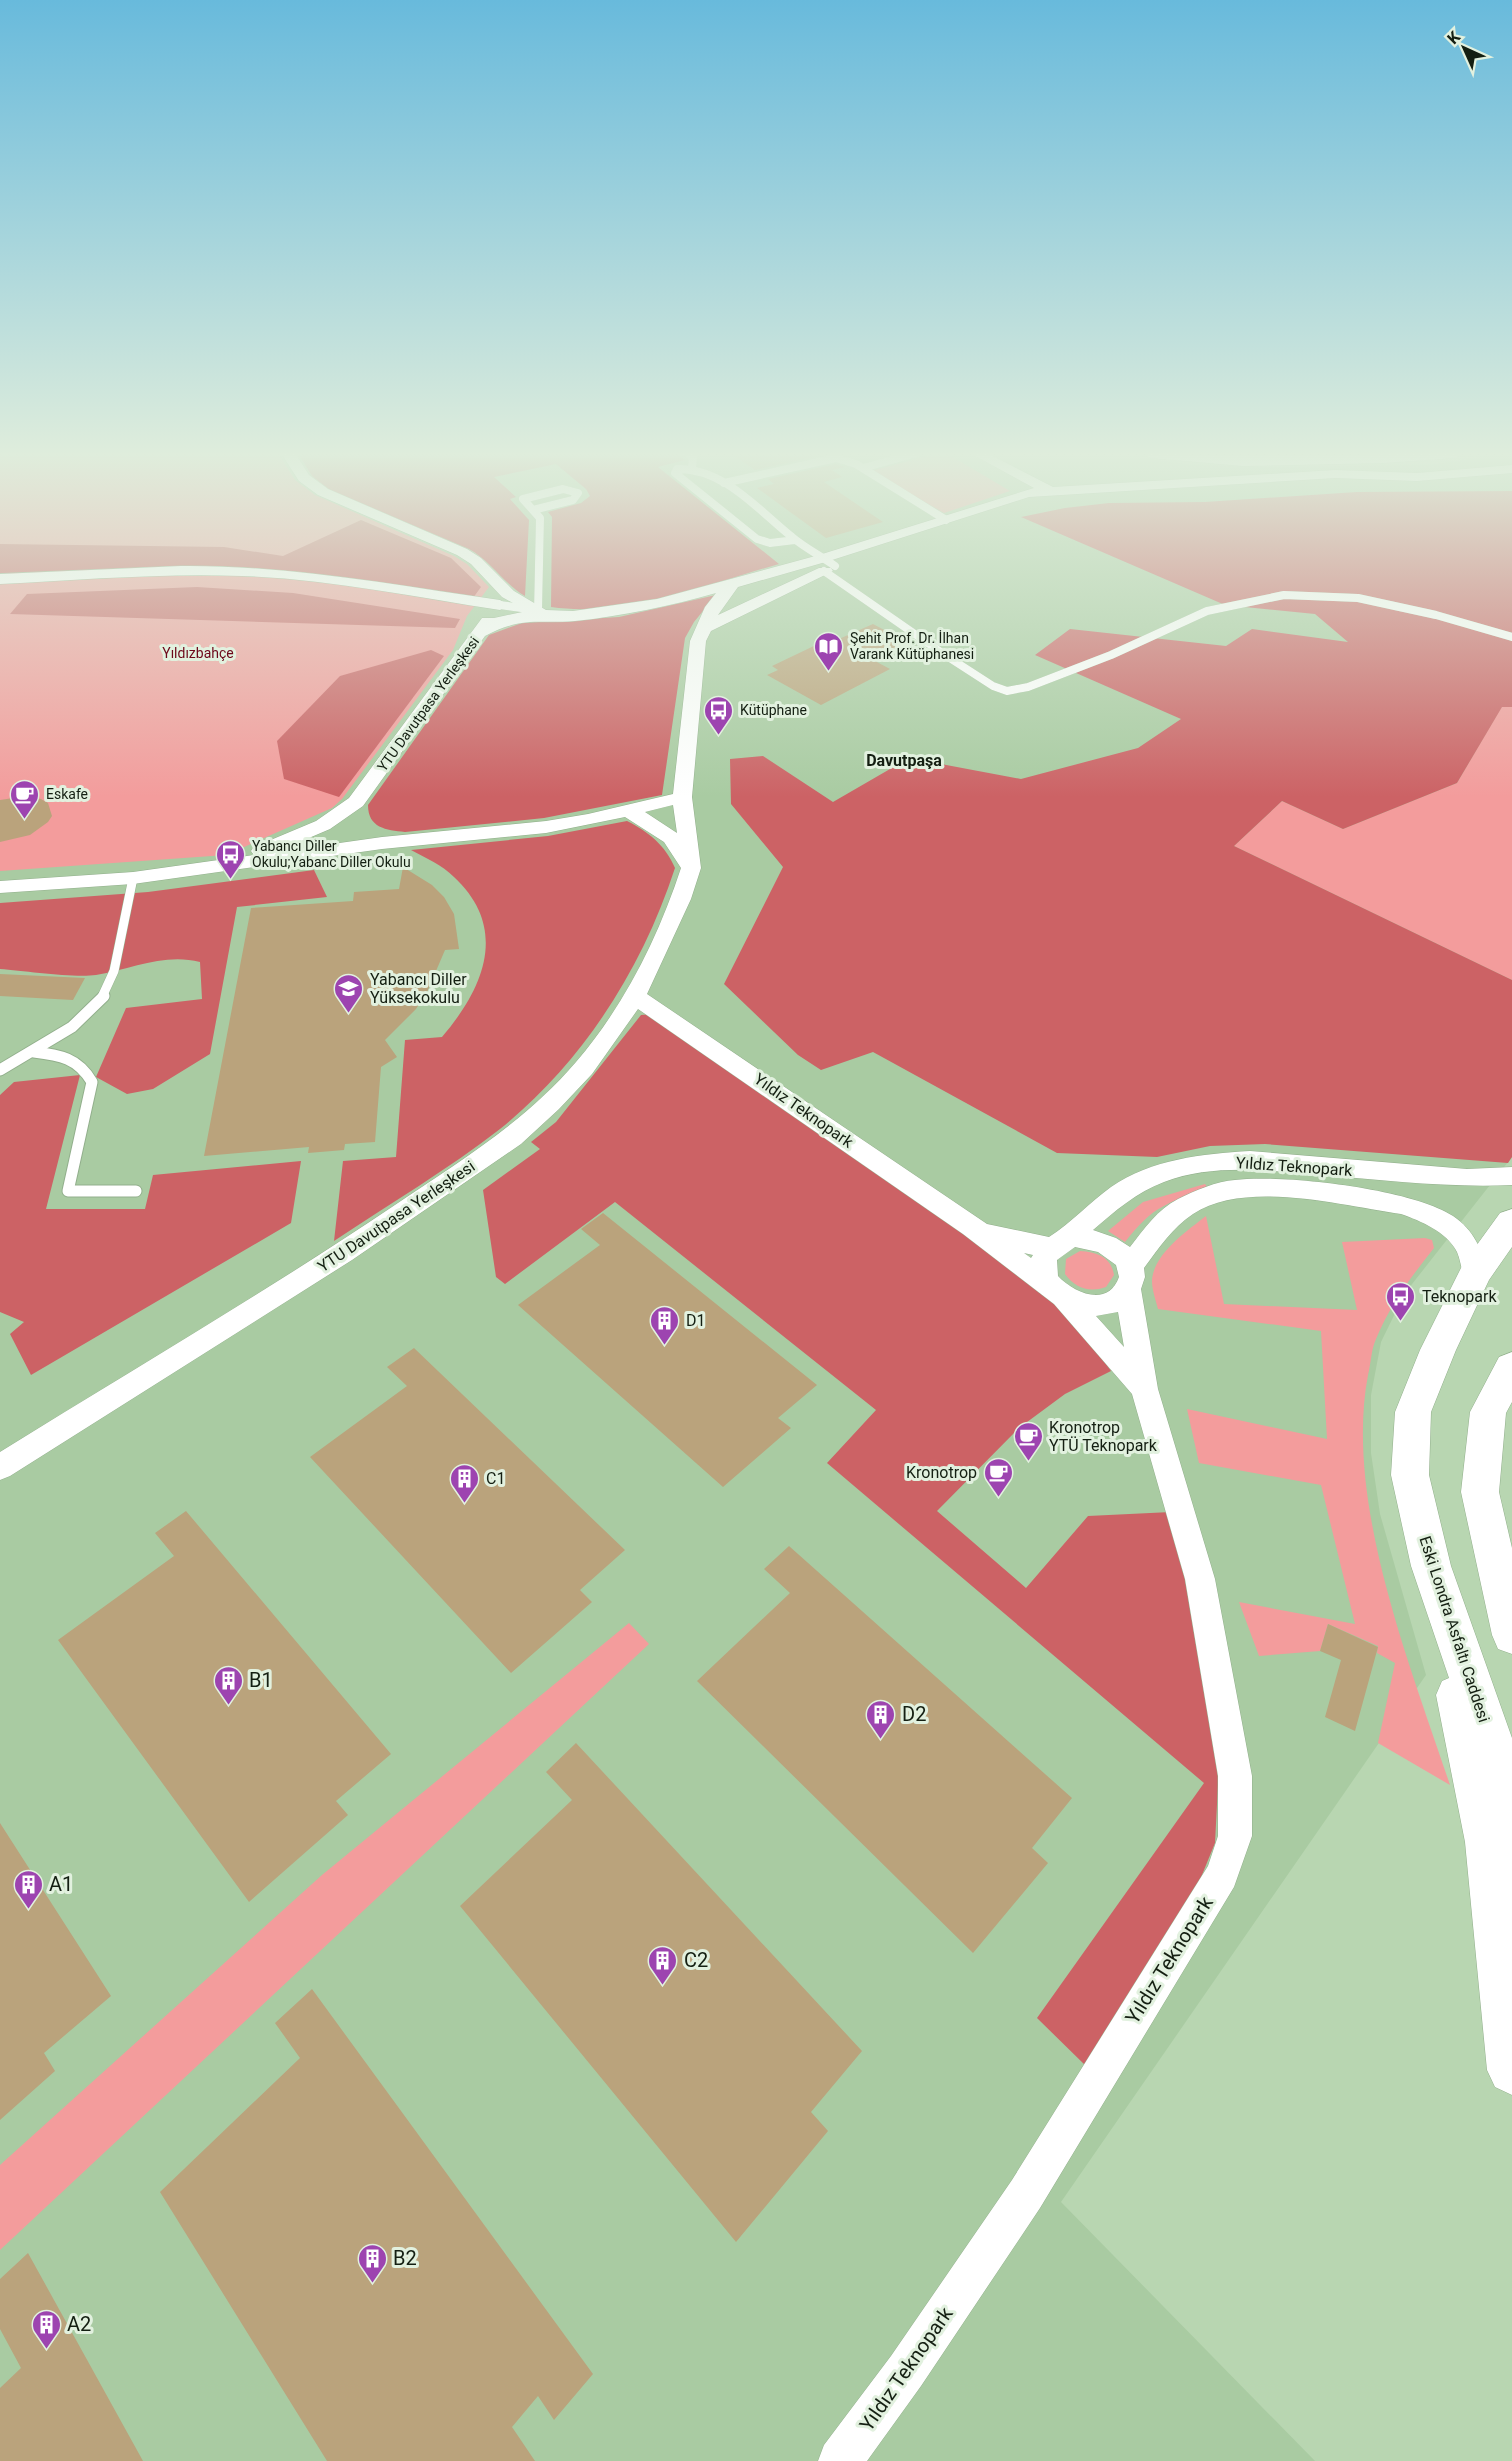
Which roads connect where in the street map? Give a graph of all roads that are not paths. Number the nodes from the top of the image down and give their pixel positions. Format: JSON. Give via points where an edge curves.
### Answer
{"nodes":[{"id":1,"x":480,"y":568,"type":"edge"},
{"id":2,"x":539,"y":568,"type":"edge"},
{"id":3,"x":813,"y":568,"type":"edge"},
{"id":4,"x":822,"y":568,"type":"edge"},
{"id":5,"x":832,"y":568,"type":"edge"},
{"id":6,"x":0,"y":579,"type":"edge"},
{"id":7,"x":733,"y":583,"type":"junction"},
{"id":8,"x":0,"y":588,"type":"edge"},
{"id":9,"x":500,"y":604,"type":"junction"},
{"id":10,"x":538,"y":610,"type":"junction"},
{"id":11,"x":573,"y":616,"type":"junction"},
{"id":12,"x":703,"y":628,"type":"junction"},
{"id":13,"x":479,"y":633,"type":"junction"},
{"id":14,"x":1512,"y":637,"type":"edge"},
{"id":15,"x":682,"y":796,"type":"junction"},
{"id":16,"x":356,"y":802,"type":"junction"},
{"id":17,"x":629,"y":811,"type":"junction"},
{"id":18,"x":405,"y":841,"type":"junction"},
{"id":19,"x":230,"y":864,"type":"junction"},
{"id":20,"x":691,"y":868,"type":"junction"},
{"id":21,"x":133,"y":878,"type":"junction"},
{"id":22,"x":0,"y":887,"type":"edge"},
{"id":23,"x":635,"y":996,"type":"junction"},
{"id":24,"x":34,"y":1052,"type":"junction"},
{"id":25,"x":0,"y":1070,"type":"edge"},
{"id":26,"x":1512,"y":1176,"type":"edge"},
{"id":27,"x":136,"y":1191,"type":"dead end"},
{"id":28,"x":1512,"y":1222,"type":"edge"},
{"id":29,"x":972,"y":1227,"type":"junction"},
{"id":30,"x":1057,"y":1243,"type":"junction"},
{"id":31,"x":1475,"y":1273,"type":"junction"},
{"id":32,"x":1129,"y":1278,"type":"junction"},
{"id":33,"x":1059,"y":1294,"type":"junction"},
{"id":34,"x":1512,"y":1367,"type":"edge"},
{"id":35,"x":1144,"y":1389,"type":"junction"},
{"id":36,"x":0,"y":1467,"type":"edge"},
{"id":37,"x":1431,"y":1566,"type":"junction"},
{"id":38,"x":1505,"y":1587,"type":"edge"},
{"id":39,"x":1512,"y":1635,"type":"edge"},
{"id":40,"x":1512,"y":1842,"type":"edge"},
{"id":41,"x":1512,"y":2070,"type":"edge"},
{"id":42,"x":840,"y":2461,"type":"edge"}],
"edges":[{"from":1,"to":9,"type":"street"},
{"from":2,"to":10,"type":"lane"},
{"from":3,"to":7,"type":"street"},
{"from":4,"to":12,"type":"street"},
{"from":5,"to":14,"type":"lane","via":[[945,655],[1007,691],[1028,687],[1111,655],[1207,611],[1284,595],[1358,598]]},
{"from":6,"to":9,"type":"street","via":[[243,572]]},
{"from":7,"to":11,"type":"street","via":[[658,604]]},
{"from":7,"to":12,"type":"street","name":"YTU Davutpasa Yerleşkesi","via":[[713,607]]},
{"from":8,"to":9,"type":"street","via":[[237,580]]},
{"from":9,"to":10,"type":"street"},
{"from":9,"to":13,"type":"street","name":"YTU Davutpasa Yerleşkesi"},
{"from":10,"to":11,"type":"lane"},
{"from":11,"to":13,"type":"street","via":[[534,615],[503,620]]},
{"from":12,"to":15,"type":"street","name":"YTU Davutpasa Yerleşkesi","via":[[698,641]]},
{"from":13,"to":16,"type":"street","name":"YTU Davutpasa Yerleşkesi"},
{"from":15,"to":17,"type":"street","name":"YTU Davutpasa Yerleşkesi"},
{"from":15,"to":20,"type":"street","name":"YTU Davutpasa Yerleşkesi"},
{"from":16,"to":18,"type":"street","name":"YTU Davutpasa Yerleşkesi","via":[[354,817],[360,826],[379,837]]},
{"from":16,"to":19,"type":"street","name":"YTU Davutpasa Yerleşkesi","via":[[324,825]]},
{"from":17,"to":18,"type":"street","name":"YTU Davutpasa Yerleşkesi","via":[[546,827]]},
{"from":17,"to":20,"type":"street","via":[[670,835]]},
{"from":18,"to":19,"type":"street","name":"YTU Davutpasa Yerleşkesi"},
{"from":19,"to":21,"type":"street","name":"YTU Davutpasa Yerleşkesi"},
{"from":20,"to":23,"type":"street","name":"YTU Davutpasa Yerleşkesi","via":[[668,932]]},
{"from":21,"to":22,"type":"street","name":"YTU Davutpasa Yerleşkesi"},
{"from":21,"to":24,"type":"lane","via":[[108,990],[80,1022]]},
{"from":23,"to":29,"type":"street","name":"Yıldız Teknopark"},
{"from":23,"to":36,"type":"street","name":"YTU Davutpasa Yerleşkesi","via":[[584,1068],[512,1138],[343,1254]]},
{"from":24,"to":25,"type":"lane"},
{"from":24,"to":27,"type":"lane","via":[[70,1057],[85,1068],[92,1082],[68,1191]]},
{"from":26,"to":30,"type":"street","name":"Yıldız Teknopark","via":[[1467,1178],[1250,1160],[1218,1162],[1173,1169],[1129,1188]]},
{"from":28,"to":31,"type":"main road","name":"Eski Londra Asfaltı Caddesi"},
{"from":29,"to":30,"type":"street","name":"Yıldız Teknopark","via":[[1011,1240]]},
{"from":29,"to":33,"type":"street","name":"Yıldız Teknopark"},
{"from":30,"to":32,"type":"street","via":[[1089,1237],[1102,1241],[1124,1256]]},
{"from":30,"to":33,"type":"street","via":[[1045,1256],[1042,1267],[1045,1279]]},
{"from":31,"to":32,"type":"street","name":"Yıldız Teknopark","via":[[1468,1247],[1446,1224],[1425,1213],[1402,1204],[1275,1187],[1232,1189],[1186,1206],[1159,1228]]},
{"from":31,"to":37,"type":"main road","name":"Eski Londra Asfaltı Caddesi","via":[[1413,1412],[1410,1475]]},
{"from":32,"to":33,"type":"street","via":[[1120,1298],[1094,1306]]},
{"from":32,"to":35,"type":"street","name":"Yıldız Teknopark"},
{"from":33,"to":35,"type":"street","name":"Yıldız Teknopark"},
{"from":34,"to":38,"type":"main road","via":[[1488,1412],[1480,1492]]},
{"from":35,"to":42,"type":"street","name":"Yıldız Teknopark","via":[[1200,1580],[1235,1776],[1235,1836],[1222,1875],[1026,2194]]},
{"from":37,"to":40,"type":"main road","name":"Eski Londra Asfaltı Caddesi","via":[[1502,1771]]},
{"from":37,"to":41,"type":"main road","via":[[1487,1842]]},
{"from":38,"to":39,"type":"main road"}]}
